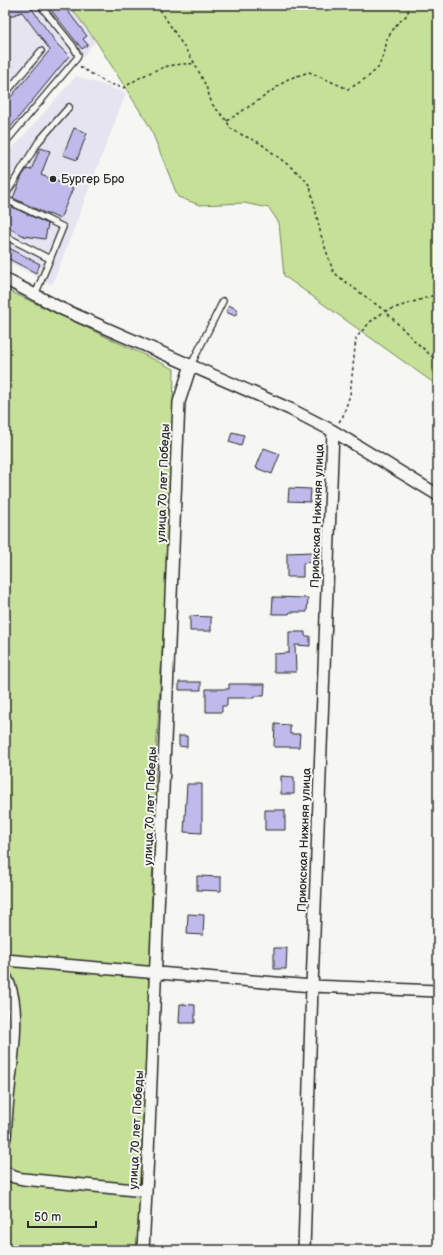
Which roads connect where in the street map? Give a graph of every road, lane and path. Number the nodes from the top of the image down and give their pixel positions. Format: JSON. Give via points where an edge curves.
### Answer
{"nodes":[{"id":1,"x":40,"y":5,"type":"edge"},
{"id":2,"x":157,"y":5,"type":"edge"},
{"id":3,"x":410,"y":5,"type":"edge"},
{"id":4,"x":41,"y":51,"type":"dead end"},
{"id":5,"x":73,"y":63,"type":"junction"},
{"id":6,"x":195,"y":64,"type":"junction"},
{"id":7,"x":5,"y":94,"type":"edge"},
{"id":8,"x":69,"y":107,"type":"dead end"},
{"id":9,"x":227,"y":121,"type":"junction"},
{"id":10,"x":5,"y":143,"type":"edge"},
{"id":11,"x":5,"y":198,"type":"edge"},
{"id":12,"x":5,"y":236,"type":"edge"},
{"id":13,"x":50,"y":259,"type":"junction"},
{"id":14,"x":5,"y":279,"type":"edge"},
{"id":15,"x":438,"y":294,"type":"edge"},
{"id":16,"x":35,"y":295,"type":"junction"},
{"id":17,"x":223,"y":301,"type":"dead end"},
{"id":18,"x":386,"y":311,"type":"junction"},
{"id":19,"x":438,"y":362,"type":"edge"},
{"id":20,"x":191,"y":365,"type":"junction"},
{"id":21,"x":333,"y":431,"type":"junction"},
{"id":22,"x":438,"y":495,"type":"edge"},
{"id":23,"x":5,"y":960,"type":"edge"},
{"id":24,"x":156,"y":973,"type":"junction"},
{"id":25,"x":5,"y":976,"type":"edge"},
{"id":26,"x":312,"y":986,"type":"junction"},
{"id":27,"x":438,"y":991,"type":"edge"},
{"id":28,"x":5,"y":1138,"type":"edge"},
{"id":29,"x":5,"y":1172,"type":"edge"},
{"id":30,"x":145,"y":1191,"type":"junction"},
{"id":31,"x":143,"y":1250,"type":"edge"},
{"id":32,"x":304,"y":1250,"type":"edge"}],
"edges":[{"from":1,"to":5,"type":"lane","via":[[76,51],[78,55]]},
{"from":2,"to":6,"type":"path"},
{"from":3,"to":9,"type":"path","via":[[407,15],[386,39],[378,68],[368,77],[348,88],[306,72],[288,79]]},
{"from":4,"to":7,"type":"lane"},
{"from":5,"to":6,"type":"path","via":[[107,83],[123,88],[156,70],[180,63]]},
{"from":5,"to":10,"type":"lane"},
{"from":6,"to":9,"type":"path","via":[[212,104]]},
{"from":8,"to":11,"type":"lane","via":[[39,141]]},
{"from":9,"to":18,"type":"path","via":[[230,128],[260,143],[301,175],[310,186],[321,235],[333,271]]},
{"from":11,"to":13,"type":"lane","via":[[63,226]]},
{"from":12,"to":13,"type":"lane"},
{"from":13,"to":16,"type":"lane"},
{"from":14,"to":16,"type":"street"},
{"from":15,"to":18,"type":"path"},
{"from":16,"to":20,"type":"street"},
{"from":17,"to":20,"type":"lane"},
{"from":18,"to":19,"type":"path"},
{"from":18,"to":21,"type":"path","via":[[370,322],[356,338],[350,395]]},
{"from":20,"to":21,"type":"street"},
{"from":20,"to":24,"type":"street","name":"улица 70 лет Победы","via":[[179,402]]},
{"from":21,"to":22,"type":"street"},
{"from":21,"to":26,"type":"street","name":"Приокская Нижняя улица"},
{"from":23,"to":24,"type":"street"},
{"from":24,"to":26,"type":"street"},
{"from":24,"to":30,"type":"street","name":"улица 70 лет Победы"},
{"from":25,"to":28,"type":"street","via":[[12,992],[14,1006]]},
{"from":26,"to":27,"type":"street"},
{"from":26,"to":32,"type":"street","name":"Приокская Нижняя улица"},
{"from":29,"to":30,"type":"street","via":[[23,1179]]},
{"from":30,"to":31,"type":"street","name":"улица 70 лет Победы"}]}
